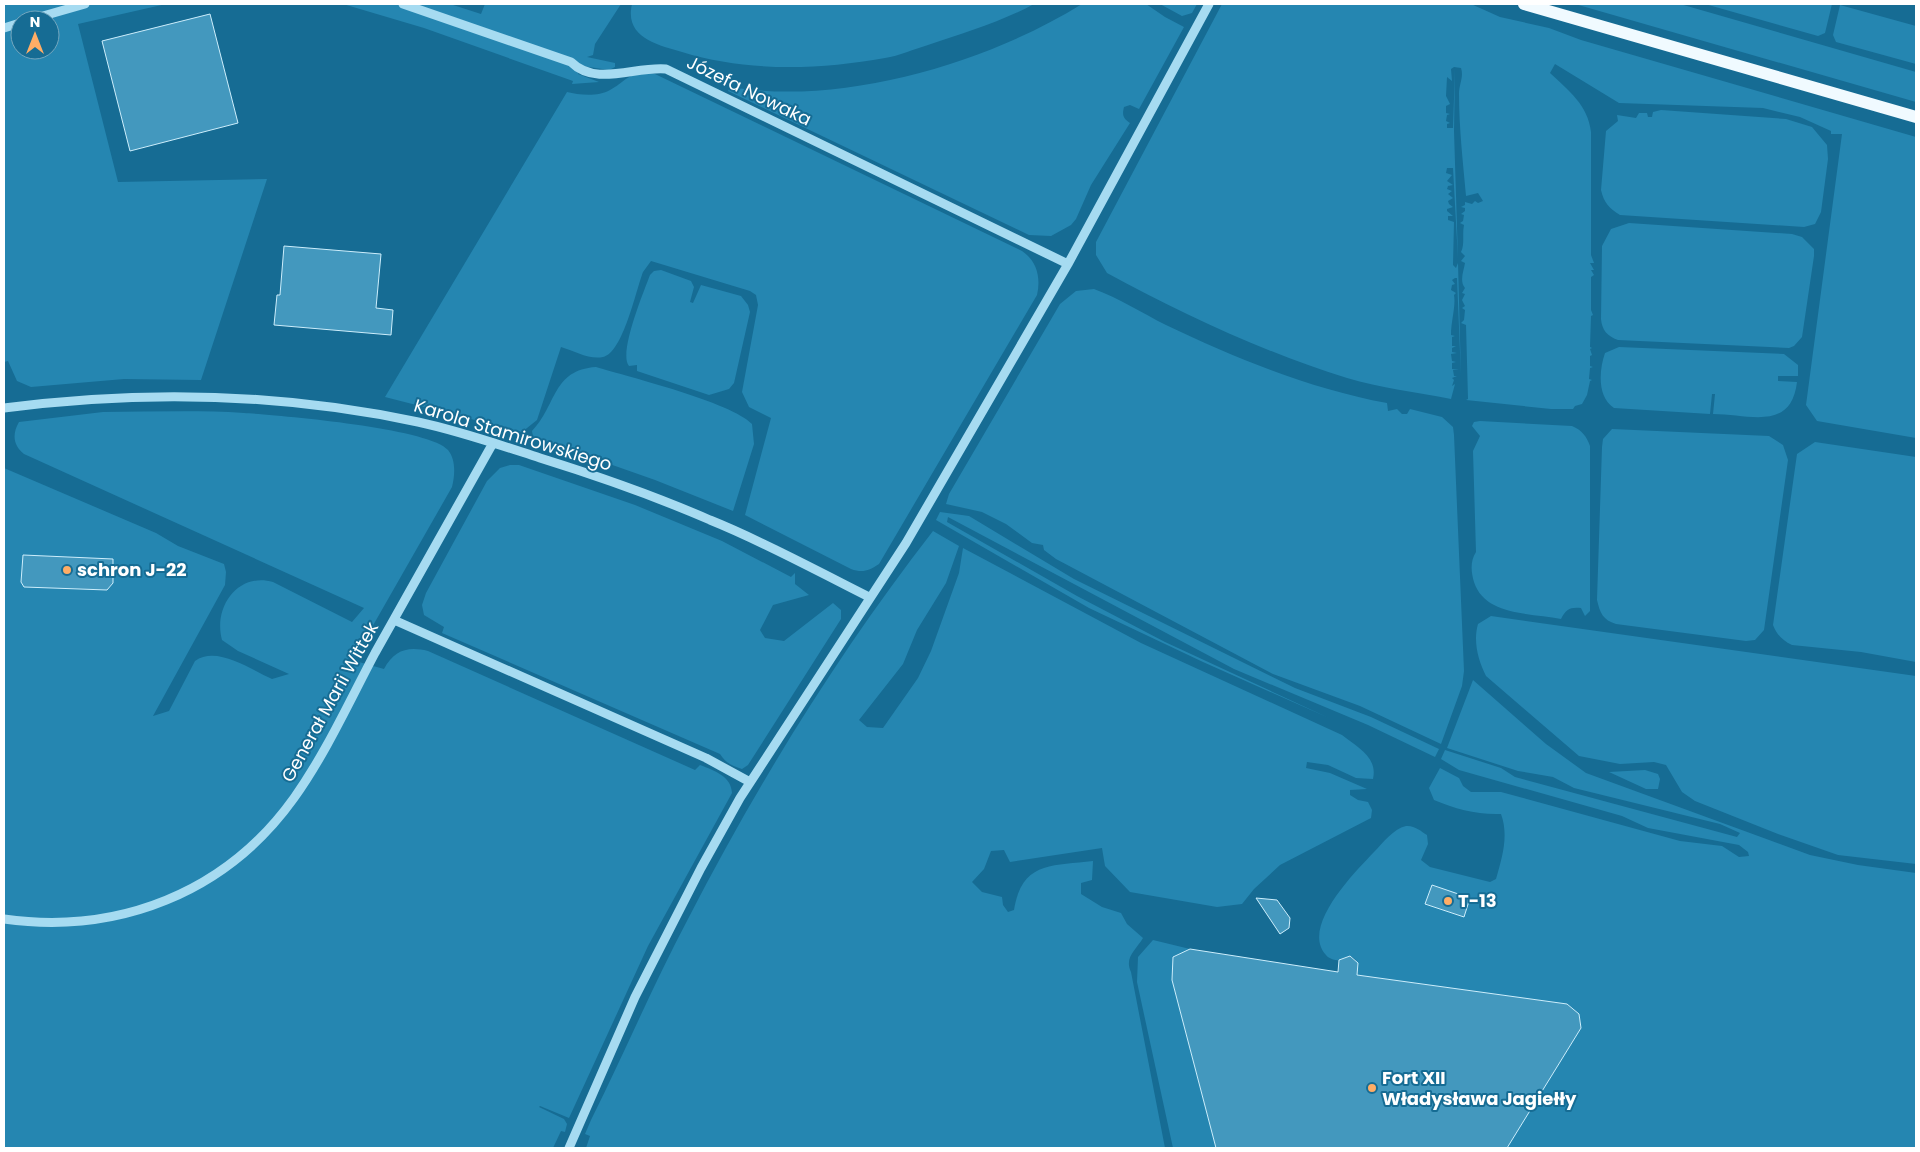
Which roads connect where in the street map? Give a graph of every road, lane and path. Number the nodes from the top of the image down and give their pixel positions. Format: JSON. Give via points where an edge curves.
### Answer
{"nodes":[{"id":1,"x":85,"y":4,"type":"edge"},
{"id":2,"x":403,"y":4,"type":"edge"},
{"id":3,"x":1209,"y":4,"type":"edge"},
{"id":4,"x":1524,"y":4,"type":"edge"},
{"id":5,"x":60,"y":11,"type":"edge"},
{"id":6,"x":1916,"y":117,"type":"edge"},
{"id":7,"x":1068,"y":264,"type":"junction"},
{"id":8,"x":4,"y":408,"type":"edge"},
{"id":9,"x":493,"y":442,"type":"junction"},
{"id":10,"x":869,"y":597,"type":"junction"},
{"id":11,"x":394,"y":620,"type":"junction"},
{"id":12,"x":750,"y":782,"type":"junction"},
{"id":13,"x":4,"y":919,"type":"edge"},
{"id":14,"x":569,"y":1148,"type":"edge"}],
"edges":[{"from":1,"to":5,"type":"street"},
{"from":2,"to":7,"type":"street","name":"Józefa Nowaka","via":[[571,62],[583,71],[612,75],[642,68],[666,69]]},
{"from":3,"to":7,"type":"street"},
{"from":4,"to":6,"type":"main road"},
{"from":7,"to":10,"type":"street","via":[[906,543]]},
{"from":8,"to":9,"type":"street","name":"Karola Stamirowskiego","via":[[63,400],[134,397],[280,401],[409,420]]},
{"from":9,"to":10,"type":"street","name":"Karola Stamirowskiego","via":[[602,478],[711,520]]},
{"from":9,"to":11,"type":"street","name":"Generał Marii Wittek"},
{"from":10,"to":12,"type":"street"},
{"from":11,"to":12,"type":"street","name":"Generał Marii Wittek","via":[[706,758]]},
{"from":11,"to":13,"type":"street","name":"Generał Marii Wittek","via":[[315,766],[266,832],[235,860],[178,896],[117,916],[85,922],[42,924]]},
{"from":12,"to":14,"type":"street","via":[[701,868],[635,997]]}]}
